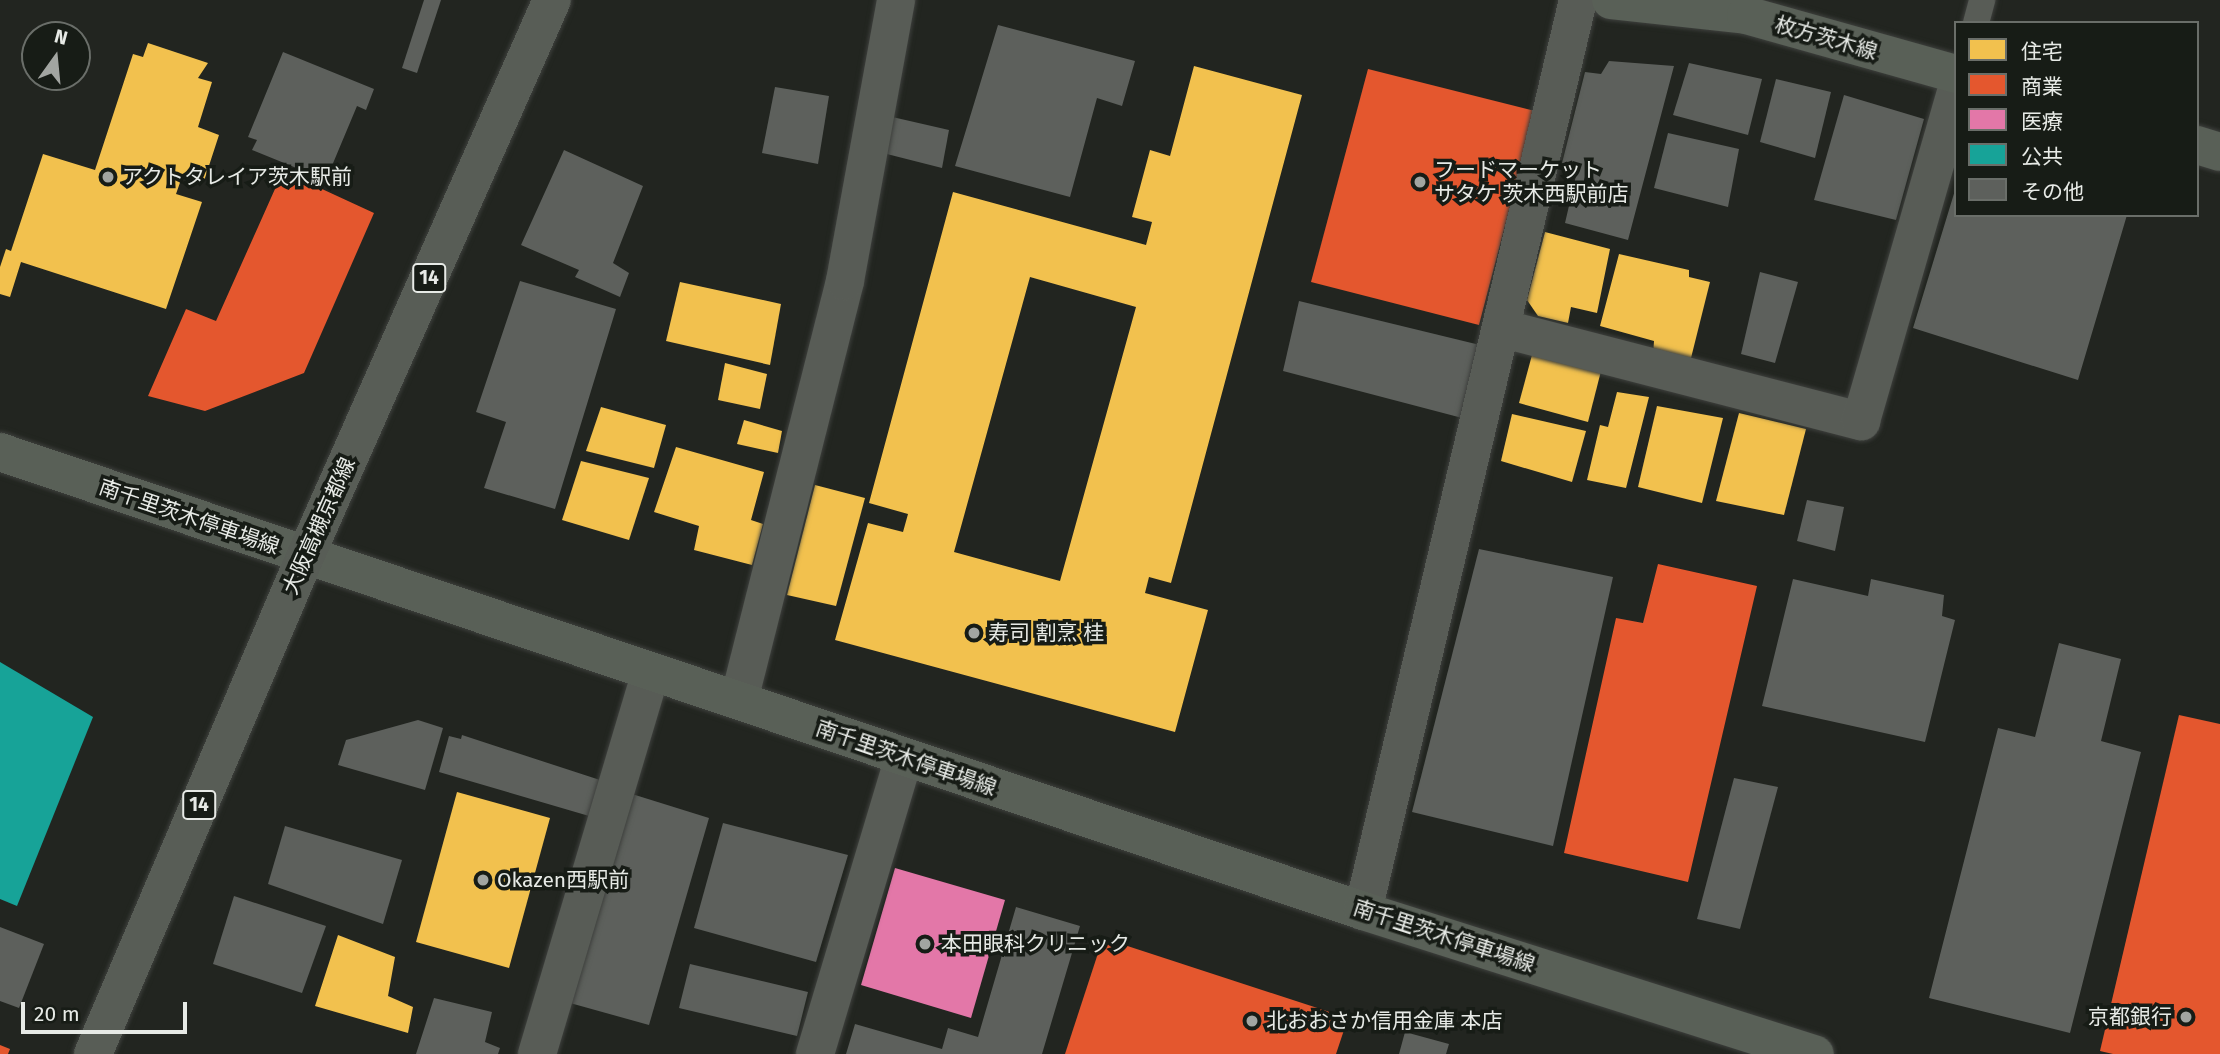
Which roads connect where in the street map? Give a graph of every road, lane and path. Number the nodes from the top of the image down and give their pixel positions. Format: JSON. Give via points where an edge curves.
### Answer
{"nodes":[{"id":1,"x":552,"y":0,"type":"edge"},
{"id":2,"x":896,"y":0,"type":"edge"},
{"id":3,"x":1578,"y":0,"type":"edge"},
{"id":4,"x":1611,"y":0,"type":"edge"},
{"id":5,"x":1982,"y":0,"type":"edge"},
{"id":6,"x":1977,"y":21,"type":"edge"},
{"id":7,"x":1954,"y":73,"type":"edge"},
{"id":8,"x":1954,"y":99,"type":"edge"},
{"id":9,"x":2199,"y":146,"type":"edge"},
{"id":10,"x":2220,"y":152,"type":"edge"},
{"id":11,"x":1504,"y":329,"type":"junction"},
{"id":12,"x":0,"y":452,"type":"edge"},
{"id":13,"x":305,"y":556,"type":"junction"},
{"id":14,"x":651,"y":672,"type":"junction"},
{"id":15,"x":739,"y":701,"type":"junction"},
{"id":16,"x":904,"y":758,"type":"junction"},
{"id":17,"x":1363,"y":911,"type":"junction"},
{"id":18,"x":93,"y":1054,"type":"edge"},
{"id":19,"x":537,"y":1054,"type":"edge"},
{"id":20,"x":815,"y":1054,"type":"edge"},
{"id":21,"x":1815,"y":1054,"type":"edge"}],
"edges":[{"from":1,"to":13,"type":"main road","name":"大阪高槻京都線","number":"14"},
{"from":2,"to":15,"type":"street","via":[[845,281]]},
{"from":3,"to":11,"type":"street"},
{"from":4,"to":7,"type":"main road","name":"枚方茨木線","via":[[1745,15]]},
{"from":5,"to":6,"type":"lane"},
{"from":8,"to":11,"type":"street","via":[[1861,421]]},
{"from":9,"to":10,"type":"main road"},
{"from":11,"to":17,"type":"street"},
{"from":12,"to":13,"type":"main road","name":"南千里茨木停車場線"},
{"from":13,"to":14,"type":"main road","name":"南千里茨木停車場線"},
{"from":13,"to":18,"type":"main road","name":"大阪高槻京都線","number":"14"},
{"from":14,"to":15,"type":"main road","name":"南千里茨木停車場線"},
{"from":14,"to":19,"type":"street"},
{"from":15,"to":16,"type":"main road","name":"南千里茨木停車場線"},
{"from":16,"to":17,"type":"main road","name":"南千里茨木停車場線"},
{"from":16,"to":20,"type":"street"},
{"from":17,"to":21,"type":"main road","name":"南千里茨木停車場線"}]}
